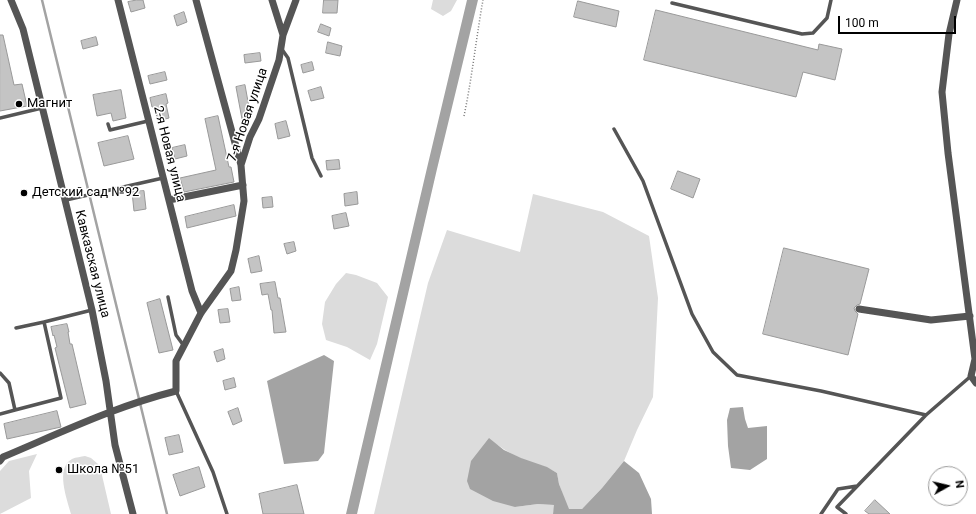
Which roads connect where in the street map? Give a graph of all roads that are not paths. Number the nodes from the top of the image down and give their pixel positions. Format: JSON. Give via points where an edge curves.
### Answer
{"nodes":[{"id":1,"x":11,"y":0,"type":"edge"},
{"id":2,"x":118,"y":0,"type":"edge"},
{"id":3,"x":196,"y":0,"type":"edge"},
{"id":4,"x":272,"y":0,"type":"edge"},
{"id":5,"x":296,"y":0,"type":"edge"},
{"id":6,"x":831,"y":0,"type":"edge"},
{"id":7,"x":957,"y":0,"type":"edge"},
{"id":8,"x":672,"y":3,"type":"dead end"},
{"id":9,"x":282,"y":35,"type":"junction"},
{"id":10,"x":281,"y":48,"type":"junction"},
{"id":11,"x":42,"y":108,"type":"junction"},
{"id":12,"x":0,"y":118,"type":"edge"},
{"id":13,"x":148,"y":121,"type":"junction"},
{"id":14,"x":108,"y":124,"type":"dead end"},
{"id":15,"x":614,"y":129,"type":"dead end"},
{"id":16,"x":241,"y":166,"type":"junction"},
{"id":17,"x":321,"y":176,"type":"dead end"},
{"id":18,"x":163,"y":178,"type":"junction"},
{"id":19,"x":243,"y":184,"type":"junction"},
{"id":20,"x":168,"y":200,"type":"junction"},
{"id":21,"x":64,"y":201,"type":"junction"},
{"id":22,"x":168,"y":297,"type":"dead end"},
{"id":23,"x":859,"y":309,"type":"dead end"},
{"id":24,"x":92,"y":310,"type":"junction"},
{"id":25,"x":201,"y":313,"type":"junction"},
{"id":26,"x":970,"y":316,"type":"junction"},
{"id":27,"x":44,"y":322,"type":"junction"},
{"id":28,"x":16,"y":328,"type":"dead end"},
{"id":29,"x":184,"y":346,"type":"junction"},
{"id":30,"x":976,"y":360,"type":"edge"},
{"id":31,"x":0,"y":373,"type":"edge"},
{"id":32,"x":971,"y":376,"type":"junction"},
{"id":33,"x":976,"y":383,"type":"edge"},
{"id":34,"x":176,"y":391,"type":"junction"},
{"id":35,"x":14,"y":410,"type":"junction"},
{"id":36,"x":110,"y":411,"type":"junction"},
{"id":37,"x":0,"y":414,"type":"edge"},
{"id":38,"x":926,"y":415,"type":"junction"},
{"id":39,"x":0,"y":461,"type":"edge"},
{"id":40,"x":858,"y":486,"type":"junction"},
{"id":41,"x":133,"y":514,"type":"edge"},
{"id":42,"x":227,"y":514,"type":"edge"},
{"id":43,"x":821,"y":514,"type":"edge"},
{"id":44,"x":846,"y":514,"type":"edge"}],
"edges":[{"from":1,"to":11,"type":"street","name":"Кавказская улица","via":[[23,29]]},
{"from":2,"to":13,"type":"street","name":"2-я Новая улица"},
{"from":3,"to":16,"type":"street"},
{"from":4,"to":9,"type":"street"},
{"from":5,"to":9,"type":"street","name":"7-я Новая улица"},
{"from":6,"to":8,"type":"lane","via":[[827,18],[813,33],[802,34]]},
{"from":7,"to":26,"type":"street","via":[[949,34],[942,92]]},
{"from":9,"to":10,"type":"street","name":"7-я Новая улица"},
{"from":10,"to":16,"type":"street","name":"7-я Новая улица","via":[[260,119],[250,137]]},
{"from":10,"to":17,"type":"lane","via":[[288,58],[312,158]]},
{"from":11,"to":12,"type":"lane"},
{"from":11,"to":21,"type":"street","name":"Кавказская улица"},
{"from":13,"to":14,"type":"lane","via":[[110,130]]},
{"from":13,"to":18,"type":"street","name":"2-я Новая улица"},
{"from":15,"to":38,"type":"lane","via":[[643,180],[692,314],[713,352],[737,375]]},
{"from":16,"to":19,"type":"street","name":"7-я Новая улица"},
{"from":18,"to":20,"type":"street","name":"2-я Новая улица"},
{"from":18,"to":21,"type":"lane"},
{"from":19,"to":20,"type":"street"},
{"from":19,"to":25,"type":"street","name":"7-я Новая улица","via":[[244,201],[231,271]]},
{"from":20,"to":25,"type":"street","name":"2-я Новая улица","via":[[192,291]]},
{"from":21,"to":24,"type":"street","name":"Кавказская улица"},
{"from":22,"to":29,"type":"lane","via":[[176,334]]},
{"from":23,"to":26,"type":"street","via":[[931,320]]},
{"from":24,"to":27,"type":"lane"},
{"from":24,"to":36,"type":"street","name":"Кавказская улица"},
{"from":25,"to":29,"type":"street","name":"7-я Новая улица"},
{"from":26,"to":30,"type":"street"},
{"from":27,"to":28,"type":"lane"},
{"from":27,"to":35,"type":"lane","via":[[61,398]]},
{"from":29,"to":34,"type":"street","name":"7-я Новая улица","via":[[176,362]]},
{"from":30,"to":32,"type":"street"},
{"from":31,"to":35,"type":"lane","via":[[9,384]]},
{"from":32,"to":33,"type":"street"},
{"from":32,"to":38,"type":"lane"},
{"from":34,"to":36,"type":"street"},
{"from":34,"to":42,"type":"lane","via":[[213,472]]},
{"from":35,"to":37,"type":"lane"},
{"from":36,"to":39,"type":"street"},
{"from":36,"to":41,"type":"street","name":"Кавказская улица","via":[[115,445]]},
{"from":38,"to":40,"type":"lane"},
{"from":40,"to":43,"type":"lane","via":[[838,489]]},
{"from":40,"to":44,"type":"lane","via":[[837,506]]}]}
